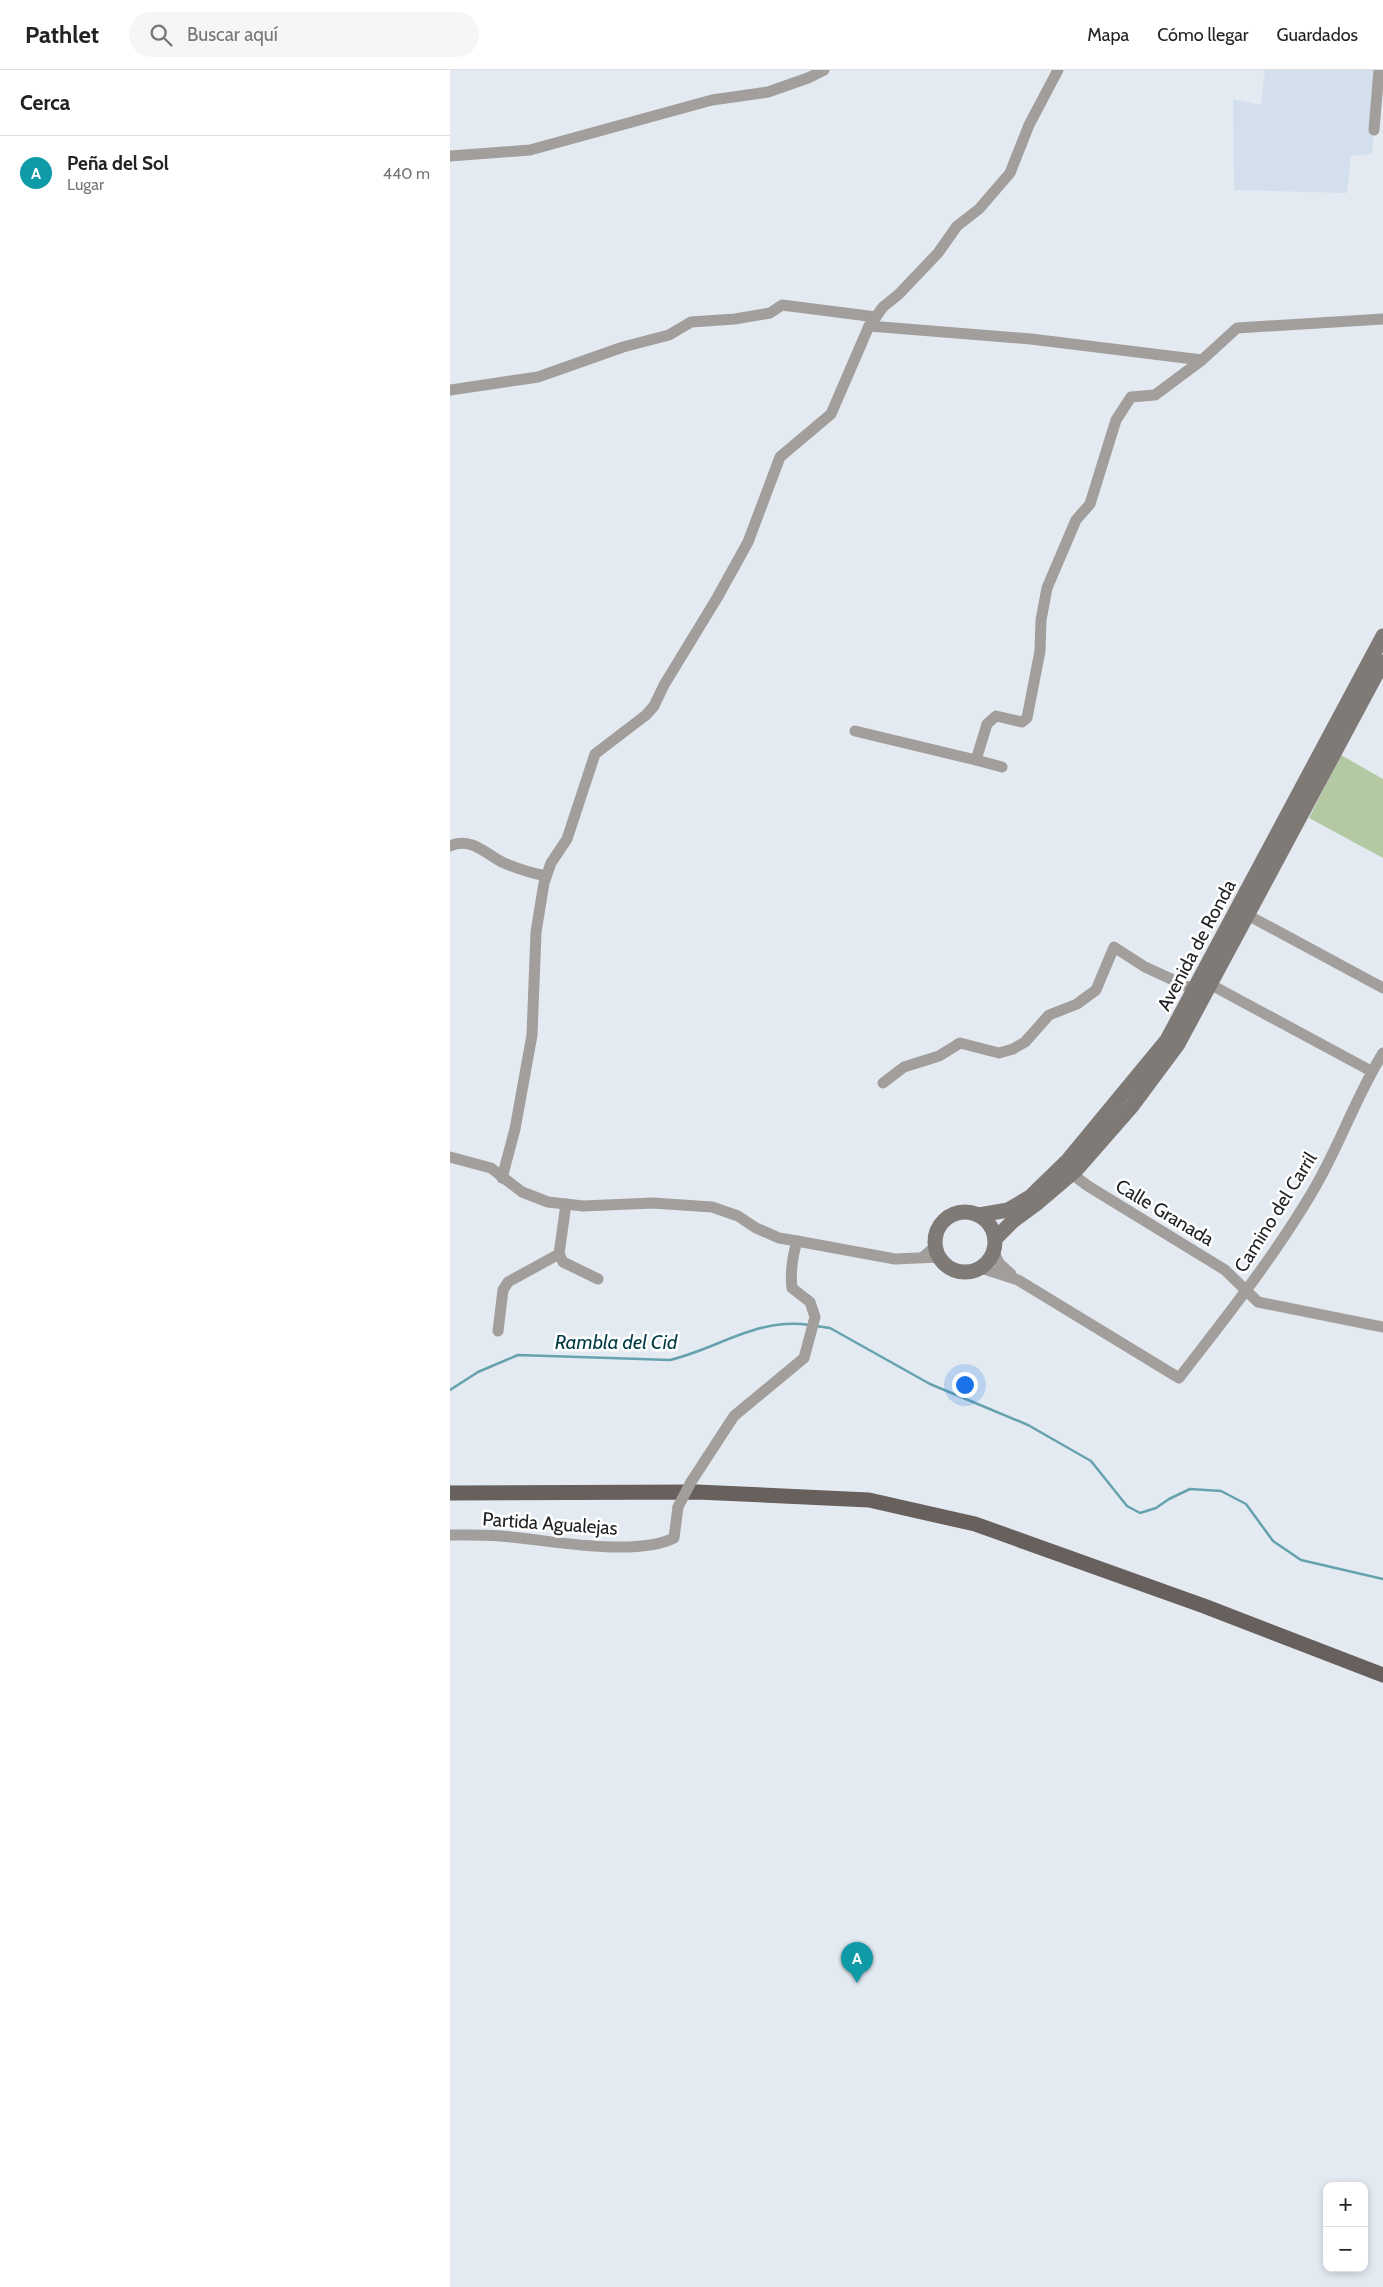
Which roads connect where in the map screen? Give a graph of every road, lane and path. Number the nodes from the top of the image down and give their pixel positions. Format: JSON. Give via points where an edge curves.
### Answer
{"nodes":[{"id":1,"x":824,"y":70,"type":"edge"},
{"id":2,"x":1058,"y":70,"type":"edge"},
{"id":3,"x":1380,"y":70,"type":"edge"},
{"id":4,"x":1374,"y":130,"type":"dead end"},
{"id":5,"x":450,"y":156,"type":"edge"},
{"id":6,"x":1383,"y":319,"type":"edge"},
{"id":7,"x":872,"y":321,"type":"junction"},
{"id":8,"x":1202,"y":360,"type":"junction"},
{"id":9,"x":450,"y":390,"type":"edge"},
{"id":10,"x":1383,"y":636,"type":"edge"},
{"id":11,"x":1383,"y":662,"type":"edge"},
{"id":12,"x":855,"y":731,"type":"dead end"},
{"id":13,"x":976,"y":760,"type":"junction"},
{"id":14,"x":1002,"y":767,"type":"dead end"},
{"id":15,"x":450,"y":846,"type":"edge"},
{"id":16,"x":546,"y":876,"type":"junction"},
{"id":17,"x":1243,"y":912,"type":"junction"},
{"id":18,"x":1202,"y":984,"type":"junction"},
{"id":19,"x":1383,"y":988,"type":"edge"},
{"id":20,"x":1383,"y":1053,"type":"edge"},
{"id":21,"x":1371,"y":1071,"type":"junction"},
{"id":22,"x":882,"y":1083,"type":"dead end"},
{"id":23,"x":450,"y":1157,"type":"edge"},
{"id":24,"x":1067,"y":1170,"type":"junction"},
{"id":25,"x":502,"y":1178,"type":"junction"},
{"id":26,"x":566,"y":1204,"type":"junction"},
{"id":27,"x":979,"y":1215,"type":"junction"},
{"id":28,"x":797,"y":1241,"type":"junction"},
{"id":29,"x":995,"y":1245,"type":"junction"},
{"id":30,"x":938,"y":1252,"type":"junction"},
{"id":31,"x":560,"y":1254,"type":"junction"},
{"id":32,"x":981,"y":1268,"type":"junction"},
{"id":33,"x":598,"y":1279,"type":"dead end"},
{"id":34,"x":1018,"y":1280,"type":"junction"},
{"id":35,"x":1246,"y":1292,"type":"junction"},
{"id":36,"x":1383,"y":1327,"type":"edge"},
{"id":37,"x":498,"y":1331,"type":"dead end"},
{"id":38,"x":450,"y":1493,"type":"edge"},
{"id":39,"x":450,"y":1535,"type":"edge"},
{"id":40,"x":1383,"y":1675,"type":"edge"}],
"edges":[{"from":1,"to":5,"type":"street","via":[[768,92],[712,100],[530,150]]},
{"from":2,"to":7,"type":"street","via":[[1029,125],[1010,173],[979,210],[957,226],[938,253]]},
{"from":3,"to":4,"type":"street"},
{"from":6,"to":8,"type":"street","via":[[1237,328]]},
{"from":7,"to":8,"type":"street"},
{"from":7,"to":9,"type":"street","via":[[782,305],[752,316],[692,322],[669,336],[623,347],[538,377]]},
{"from":7,"to":16,"type":"street","via":[[831,414],[780,457],[748,542],[654,706],[595,754],[566,839]]},
{"from":8,"to":13,"type":"street","via":[[1155,395],[1131,397],[1116,420],[1090,504],[1076,520],[1047,588],[1040,651],[1026,718],[1022,722],[996,716],[991,719]]},
{"from":10,"to":17,"type":"street","name":"Avenida de Ronda"},
{"from":11,"to":17,"type":"street","name":"Avenida de Ronda"},
{"from":12,"to":13,"type":"street"},
{"from":13,"to":14,"type":"street"},
{"from":15,"to":16,"type":"street","via":[[462,843],[476,846],[502,862]]},
{"from":16,"to":25,"type":"street","via":[[536,932],[532,1035],[515,1129]]},
{"from":17,"to":18,"type":"street","name":"Avenida de Ronda"},
{"from":17,"to":19,"type":"street"},
{"from":18,"to":21,"type":"street"},
{"from":18,"to":22,"type":"street","via":[[1145,967],[1114,947],[1096,990],[1076,1004],[1049,1016],[1019,1045],[999,1052],[960,1043],[939,1056],[904,1067]]},
{"from":18,"to":24,"type":"street","name":"Avenida de Ronda","via":[[1178,1044],[1132,1106]]},
{"from":20,"to":21,"type":"street","name":"Camino del Carril"},
{"from":21,"to":35,"type":"street","name":"Camino del Carril","via":[[1315,1189]]},
{"from":23,"to":25,"type":"street","via":[[491,1168]]},
{"from":24,"to":27,"type":"street","name":"Avenida de Ronda","via":[[1008,1210]]},
{"from":24,"to":29,"type":"street","name":"Avenida de Ronda","via":[[1013,1221]]},
{"from":24,"to":35,"type":"street","name":"Calle Granada","via":[[1225,1270]]},
{"from":25,"to":26,"type":"street","via":[[530,1195]]},
{"from":26,"to":28,"type":"street","via":[[653,1203],[712,1207],[738,1216],[779,1238]]},
{"from":26,"to":31,"type":"street"},
{"from":27,"to":29,"type":"street","via":[[990,1225]]},
{"from":27,"to":30,"type":"street","via":[[954,1214],[943,1222],[936,1233]]},
{"from":28,"to":30,"type":"street","via":[[895,1259],[910,1260]]},
{"from":28,"to":39,"type":"street","name":"Partida Agualejas","bridge":true,"via":[[790,1273],[792,1288],[810,1302],[815,1317],[804,1358],[734,1416],[678,1507],[674,1538],[662,1544],[616,1546],[568,1545],[483,1534]]},
{"from":29,"to":32,"type":"street","via":[[989,1261]]},
{"from":29,"to":34,"type":"street","via":[[999,1263]]},
{"from":30,"to":32,"type":"street","via":[[946,1265],[963,1272]]},
{"from":31,"to":33,"type":"street","via":[[563,1262]]},
{"from":31,"to":37,"type":"street","via":[[508,1282],[503,1290]]},
{"from":32,"to":34,"type":"street"},
{"from":34,"to":35,"type":"street","name":"Camino del Carril","via":[[1178,1378]]},
{"from":35,"to":36,"type":"street","name":"Calle Granada","via":[[1258,1302]]},
{"from":38,"to":40,"type":"main road","via":[[697,1492],[869,1500],[975,1524]]}]}
